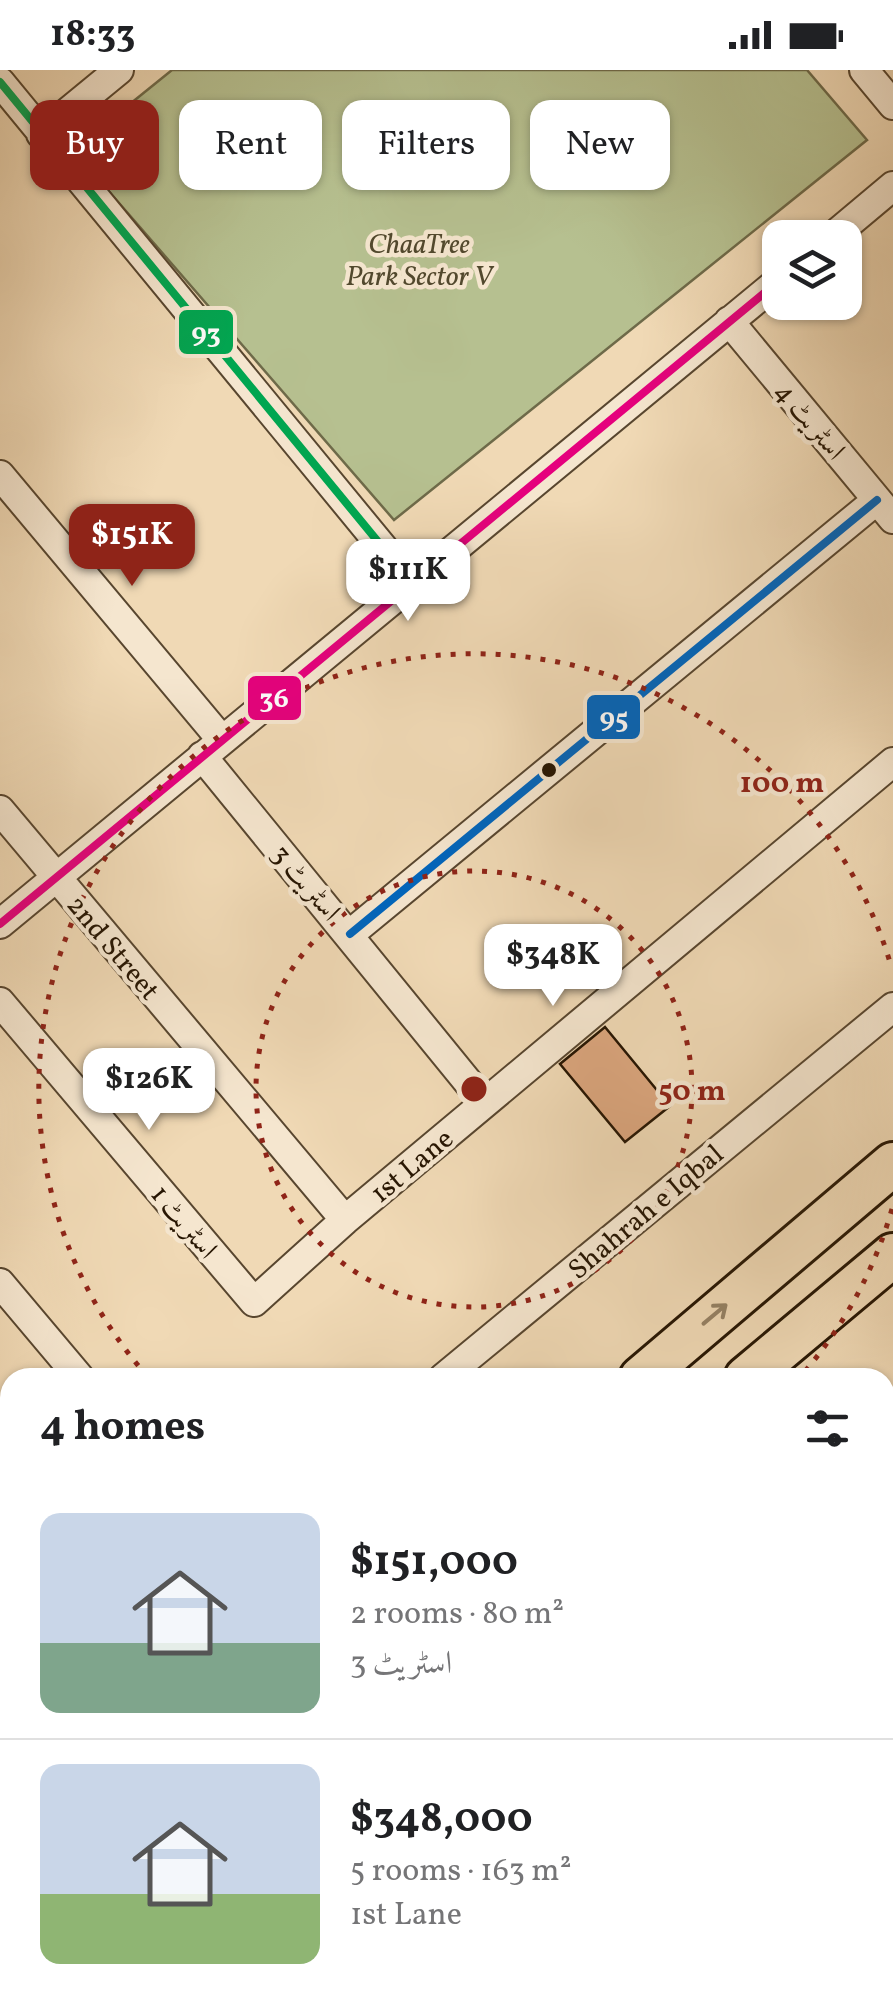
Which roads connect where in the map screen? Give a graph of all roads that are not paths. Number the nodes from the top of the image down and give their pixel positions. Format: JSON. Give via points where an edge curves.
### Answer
{"nodes":[{"id":1,"x":119,"y":70,"type":"edge"},
{"id":2,"x":864,"y":70,"type":"edge"},
{"id":3,"x":0,"y":82,"type":"edge"},
{"id":4,"x":82,"y":100,"type":"edge"},
{"id":5,"x":893,"y":105,"type":"edge"},
{"id":6,"x":30,"y":120,"type":"edge"},
{"id":7,"x":893,"y":186,"type":"edge"},
{"id":8,"x":87,"y":190,"type":"edge"},
{"id":9,"x":852,"y":220,"type":"edge"},
{"id":10,"x":762,"y":295,"type":"edge"},
{"id":11,"x":729,"y":322,"type":"junction"},
{"id":12,"x":0,"y":475,"type":"edge"},
{"id":13,"x":885,"y":510,"type":"edge"},
{"id":14,"x":412,"y":583,"type":"junction"},
{"id":15,"x":211,"y":748,"type":"junction"},
{"id":16,"x":893,"y":762,"type":"edge"},
{"id":17,"x":0,"y":810,"type":"edge"},
{"id":18,"x":56,"y":878,"type":"junction"},
{"id":19,"x":0,"y":924,"type":"edge"},
{"id":20,"x":350,"y":934,"type":"junction"},
{"id":21,"x":0,"y":1002,"type":"edge"},
{"id":22,"x":893,"y":1006,"type":"edge"},
{"id":23,"x":485,"y":1103,"type":"junction"},
{"id":24,"x":893,"y":1164,"type":"edge"},
{"id":25,"x":345,"y":1220,"type":"junction"},
{"id":26,"x":893,"y":1255,"type":"edge"},
{"id":27,"x":0,"y":1284,"type":"edge"},
{"id":28,"x":254,"y":1302,"type":"joint"},
{"id":29,"x":68,"y":1368,"type":"edge"},
{"id":30,"x":455,"y":1368,"type":"edge"},
{"id":31,"x":653,"y":1368,"type":"edge"},
{"id":32,"x":758,"y":1368,"type":"edge"}],
"edges":[{"from":1,"to":4,"type":"street"},
{"from":2,"to":5,"type":"street"},
{"from":3,"to":6,"type":"street"},
{"from":7,"to":9,"type":"street"},
{"from":8,"to":14,"type":"street"},
{"from":10,"to":11,"type":"street"},
{"from":11,"to":13,"type":"street","name":"اسٹریٹ 4"},
{"from":11,"to":14,"type":"street"},
{"from":12,"to":15,"type":"street","name":"اسٹریٹ 3"},
{"from":13,"to":20,"type":"street"},
{"from":14,"to":15,"type":"street"},
{"from":15,"to":18,"type":"street"},
{"from":15,"to":20,"type":"street","name":"اسٹریٹ 3"},
{"from":16,"to":23,"type":"street","name":"1st Lane"},
{"from":17,"to":18,"type":"street","name":"2nd Street"},
{"from":18,"to":19,"type":"street"},
{"from":18,"to":25,"type":"street","name":"2nd Street"},
{"from":20,"to":23,"type":"street","name":"اسٹریٹ 3"},
{"from":21,"to":28,"type":"street","name":"اسٹریٹ 1"},
{"from":22,"to":30,"type":"street","name":"Shahrah e Iqbal"},
{"from":23,"to":25,"type":"street","name":"1st Lane"},
{"from":31,"to":24,"type":"main road","one_way":true},
{"from":25,"to":28,"type":"street","name":"1st Lane"},
{"from":26,"to":32,"type":"main road"},
{"from":27,"to":29,"type":"street"}]}
